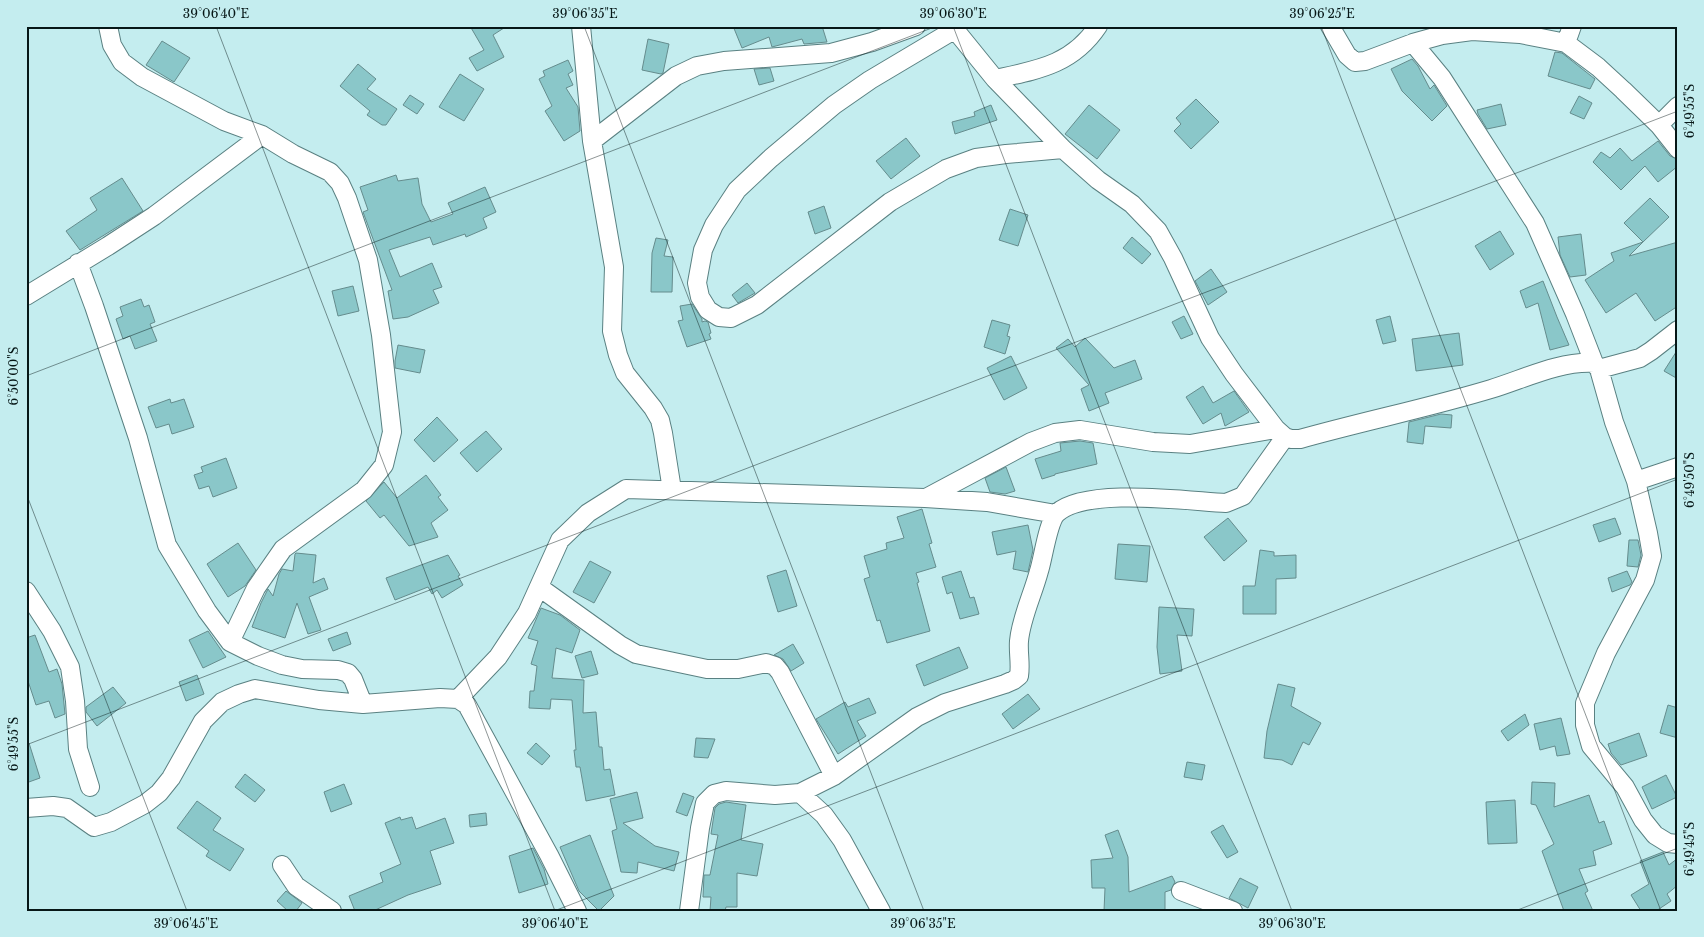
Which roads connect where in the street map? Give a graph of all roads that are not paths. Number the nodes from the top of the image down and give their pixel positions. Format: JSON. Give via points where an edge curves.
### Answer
{"nodes":[{"id":1,"x":108,"y":26,"type":"edge"},
{"id":2,"x":581,"y":26,"type":"edge"},
{"id":3,"x":916,"y":26,"type":"edge"},
{"id":4,"x":1098,"y":26,"type":"edge"},
{"id":5,"x":1330,"y":26,"type":"edge"},
{"id":6,"x":953,"y":28,"type":"edge"},
{"id":7,"x":1569,"y":34,"type":"edge"},
{"id":8,"x":1413,"y":43,"type":"junction"},
{"id":9,"x":995,"y":79,"type":"junction"},
{"id":10,"x":1678,"y":106,"type":"edge"},
{"id":11,"x":1659,"y":126,"type":"junction"},
{"id":12,"x":262,"y":135,"type":"junction"},
{"id":13,"x":592,"y":141,"type":"junction"},
{"id":14,"x":1063,"y":149,"type":"junction"},
{"id":15,"x":1678,"y":149,"type":"edge"},
{"id":16,"x":78,"y":263,"type":"junction"},
{"id":17,"x":26,"y":296,"type":"edge"},
{"id":18,"x":1678,"y":330,"type":"edge"},
{"id":19,"x":1596,"y":366,"type":"junction"},
{"id":20,"x":1281,"y":433,"type":"junction"},
{"id":21,"x":1678,"y":467,"type":"edge"},
{"id":22,"x":1636,"y":481,"type":"junction"},
{"id":23,"x":672,"y":490,"type":"junction"},
{"id":24,"x":926,"y":498,"type":"junction"},
{"id":25,"x":1056,"y":514,"type":"junction"},
{"id":26,"x":539,"y":587,"type":"junction"},
{"id":27,"x":26,"y":591,"type":"edge"},
{"id":28,"x":230,"y":642,"type":"junction"},
{"id":29,"x":458,"y":699,"type":"junction"},
{"id":30,"x":363,"y":704,"type":"junction"},
{"id":31,"x":834,"y":776,"type":"junction"},
{"id":32,"x":90,"y":787,"type":"dead end"},
{"id":33,"x":800,"y":793,"type":"junction"},
{"id":34,"x":26,"y":808,"type":"edge"},
{"id":35,"x":1678,"y":844,"type":"edge"},
{"id":36,"x":282,"y":865,"type":"dead end"},
{"id":37,"x":1180,"y":890,"type":"dead end"},
{"id":38,"x":332,"y":911,"type":"edge"},
{"id":39,"x":577,"y":911,"type":"edge"},
{"id":40,"x":689,"y":911,"type":"edge"},
{"id":41,"x":881,"y":911,"type":"edge"},
{"id":42,"x":1233,"y":911,"type":"edge"}],
"edges":[{"from":1,"to":12,"type":"street","via":[[112,45],[122,62],[142,77],[224,121]]},
{"from":2,"to":13,"type":"street"},
{"from":3,"to":13,"type":"street","via":[[831,54],[724,61],[697,66],[676,76]]},
{"from":4,"to":9,"type":"street","via":[[1081,46],[1048,67]]},
{"from":5,"to":8,"type":"street","via":[[1347,55],[1355,62]]},
{"from":6,"to":9,"type":"street"},
{"from":6,"to":14,"type":"street","via":[[834,105],[737,190],[714,225],[703,250],[697,283],[700,297],[708,310],[719,317],[731,318],[757,305],[890,202],[946,169],[976,158]]},
{"from":7,"to":8,"type":"street","via":[[1472,30]]},
{"from":7,"to":11,"type":"street"},
{"from":8,"to":19,"type":"street","via":[[1442,78],[1534,223]]},
{"from":9,"to":14,"type":"street"},
{"from":10,"to":11,"type":"street"},
{"from":11,"to":15,"type":"street"},
{"from":12,"to":16,"type":"street","via":[[154,216]]},
{"from":12,"to":28,"type":"street","via":[[330,172],[347,198],[368,260],[392,432],[384,465],[364,490],[283,549],[256,588]]},
{"from":13,"to":23,"type":"street","via":[[614,267],[612,330],[624,373],[654,408],[660,420]]},
{"from":14,"to":20,"type":"street","via":[[1132,204],[1158,231],[1210,338]]},
{"from":16,"to":17,"type":"street"},
{"from":16,"to":28,"type":"street","via":[[138,438],[167,546],[206,611]]},
{"from":18,"to":19,"type":"street","via":[[1640,358]]},
{"from":19,"to":20,"type":"street","via":[[1581,362],[1566,364],[1490,389],[1300,439],[1291,439]]},
{"from":19,"to":22,"type":"street"},
{"from":20,"to":24,"type":"street","via":[[1190,444],[1153,442],[1080,430],[1055,432]]},
{"from":20,"to":25,"type":"street","via":[[1243,496],[1235,501],[1114,497],[1075,504]]},
{"from":21,"to":22,"type":"street"},
{"from":22,"to":35,"type":"street","via":[[1652,556],[1646,580],[1606,653],[1585,703],[1584,725],[1591,746],[1625,787],[1643,820],[1655,835],[1668,843]]},
{"from":23,"to":24,"type":"street"},
{"from":23,"to":26,"type":"street","via":[[626,489],[588,513],[560,540]]},
{"from":24,"to":25,"type":"street","via":[[987,502]]},
{"from":25,"to":31,"type":"street","via":[[1019,641],[1019,676],[1005,684],[945,703],[918,717]]},
{"from":26,"to":29,"type":"street","via":[[527,613],[498,657]]},
{"from":26,"to":31,"type":"street","via":[[636,654],[708,670],[738,669],[766,663],[775,666]]},
{"from":27,"to":32,"type":"street","via":[[70,667],[78,749]]},
{"from":28,"to":30,"type":"street","via":[[282,665],[348,672]]},
{"from":29,"to":30,"type":"street"},
{"from":29,"to":39,"type":"street","via":[[468,705]]},
{"from":30,"to":34,"type":"street","via":[[255,689],[222,702],[203,722],[159,793],[111,822],[94,827],[68,808]]},
{"from":31,"to":33,"type":"street"},
{"from":33,"to":40,"type":"street","via":[[726,791],[714,794],[705,804]]},
{"from":33,"to":41,"type":"street","via":[[824,815],[842,840]]},
{"from":36,"to":38,"type":"street","via":[[296,886]]},
{"from":37,"to":42,"type":"street"}]}
